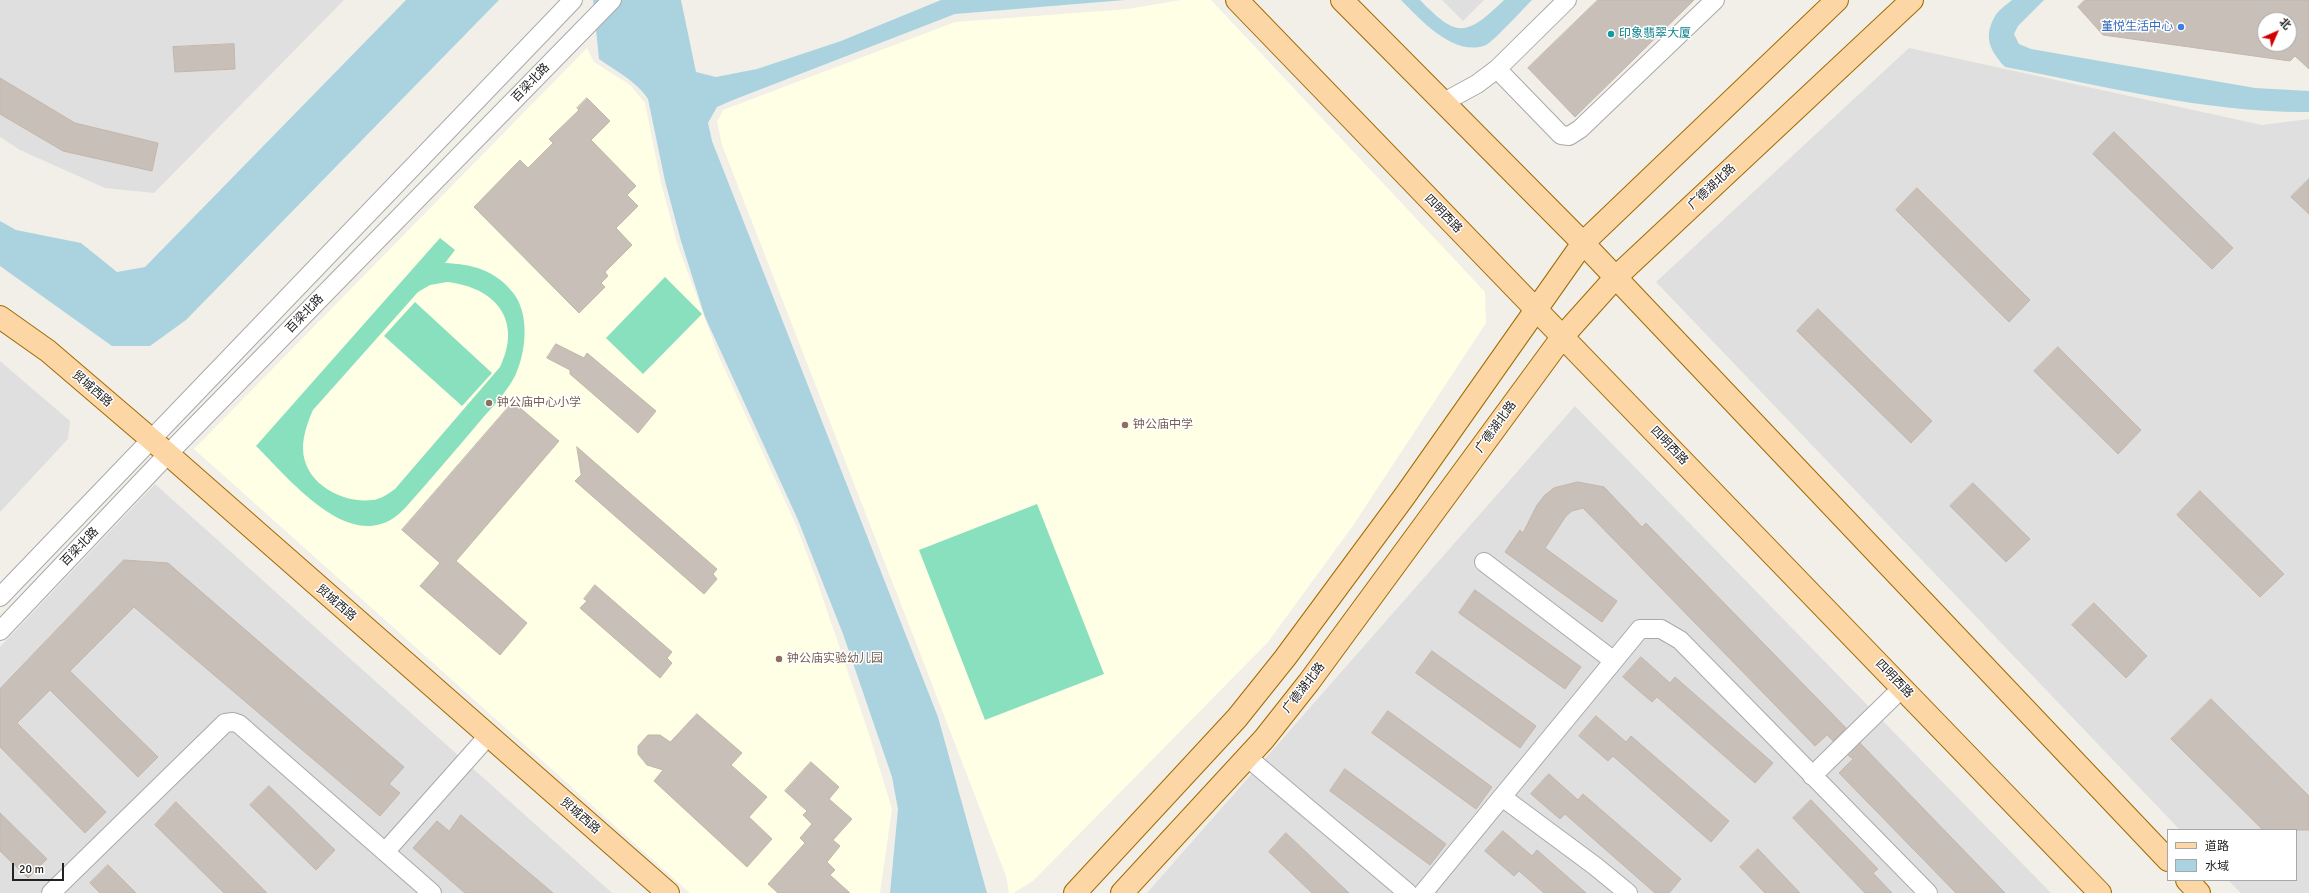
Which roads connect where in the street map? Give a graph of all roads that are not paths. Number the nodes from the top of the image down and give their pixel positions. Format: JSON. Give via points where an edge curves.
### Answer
{"nodes":[{"id":1,"x":573,"y":0,"type":"edge"},
{"id":2,"x":1236,"y":0,"type":"edge"},
{"id":3,"x":1342,"y":0,"type":"edge"},
{"id":4,"x":1567,"y":0,"type":"edge"},
{"id":5,"x":1715,"y":0,"type":"edge"},
{"id":6,"x":1837,"y":0,"type":"edge"},
{"id":7,"x":1912,"y":0,"type":"edge"},
{"id":8,"x":610,"y":2,"type":"edge"},
{"id":9,"x":1497,"y":69,"type":"junction"},
{"id":10,"x":1444,"y":102,"type":"junction"},
{"id":11,"x":1583,"y":244,"type":"junction"},
{"id":12,"x":1615,"y":278,"type":"junction"},
{"id":13,"x":1537,"y":309,"type":"junction"},
{"id":14,"x":0,"y":317,"type":"edge"},
{"id":15,"x":1562,"y":336,"type":"junction"},
{"id":16,"x":152,"y":440,"type":"junction"},
{"id":17,"x":167,"y":455,"type":"junction"},
{"id":18,"x":1484,"y":562,"type":"dead end"},
{"id":19,"x":0,"y":597,"type":"edge"},
{"id":20,"x":0,"y":631,"type":"edge"},
{"id":21,"x":1614,"y":660,"type":"junction"},
{"id":22,"x":1902,"y":688,"type":"junction"},
{"id":23,"x":488,"y":736,"type":"junction"},
{"id":24,"x":1247,"y":757,"type":"junction"},
{"id":25,"x":1812,"y":776,"type":"junction"},
{"id":26,"x":1502,"y":797,"type":"junction"},
{"id":27,"x":385,"y":852,"type":"junction"},
{"id":28,"x":2167,"y":859,"type":"edge"},
{"id":29,"x":2188,"y":881,"type":"edge"},
{"id":30,"x":51,"y":893,"type":"edge"},
{"id":31,"x":432,"y":893,"type":"edge"},
{"id":32,"x":668,"y":893,"type":"edge"},
{"id":33,"x":1075,"y":893,"type":"edge"},
{"id":34,"x":1122,"y":893,"type":"edge"},
{"id":35,"x":1408,"y":893,"type":"edge"},
{"id":36,"x":1423,"y":893,"type":"edge"},
{"id":37,"x":1628,"y":893,"type":"edge"},
{"id":38,"x":1928,"y":893,"type":"edge"},
{"id":39,"x":2100,"y":893,"type":"edge"},
{"id":40,"x":2199,"y":893,"type":"edge"}],
"edges":[{"from":1,"to":16,"type":"street","name":"百梁北路"},
{"from":2,"to":13,"type":"main road","name":"四明西路"},
{"from":3,"to":10,"type":"main road"},
{"from":4,"to":9,"type":"street"},
{"from":5,"to":9,"type":"street","via":[[1580,129],[1569,136],[1561,135]]},
{"from":6,"to":11,"type":"main road"},
{"from":7,"to":12,"type":"main road","name":"广德湖北路"},
{"from":8,"to":17,"type":"street","name":"百梁北路"},
{"from":9,"to":10,"type":"street","via":[[1477,84]]},
{"from":10,"to":11,"type":"main road"},
{"from":11,"to":12,"type":"main road"},
{"from":11,"to":13,"type":"main road"},
{"from":12,"to":15,"type":"main road","name":"广德湖北路"},
{"from":12,"to":28,"type":"main road"},
{"from":13,"to":15,"type":"main road","name":"四明西路"},
{"from":13,"to":33,"type":"main road","via":[[1285,658],[1237,718]]},
{"from":14,"to":16,"type":"main road","name":"贸城西路","via":[[48,351]]},
{"from":15,"to":22,"type":"main road","name":"四明西路"},
{"from":15,"to":24,"type":"main road","name":"广德湖北路","via":[[1348,631],[1264,739]]},
{"from":16,"to":17,"type":"main road","name":"贸城西路"},
{"from":16,"to":19,"type":"street","name":"百梁北路"},
{"from":17,"to":20,"type":"street","name":"百梁北路"},
{"from":17,"to":23,"type":"main road","name":"贸城西路"},
{"from":18,"to":21,"type":"street"},
{"from":21,"to":25,"type":"street","via":[[1640,630],[1662,629],[1680,640]]},
{"from":21,"to":26,"type":"street"},
{"from":22,"to":25,"type":"street"},
{"from":22,"to":39,"type":"main road","name":"四明西路"},
{"from":23,"to":27,"type":"street"},
{"from":23,"to":32,"type":"main road","name":"贸城西路"},
{"from":24,"to":34,"type":"main road","name":"广德湖北路"},
{"from":24,"to":35,"type":"street"},
{"from":25,"to":38,"type":"street"},
{"from":26,"to":36,"type":"street"},
{"from":26,"to":37,"type":"street"},
{"from":27,"to":30,"type":"street","via":[[239,724],[233,722],[225,723]]},
{"from":27,"to":31,"type":"street"},
{"from":29,"to":40,"type":"main road"}]}
